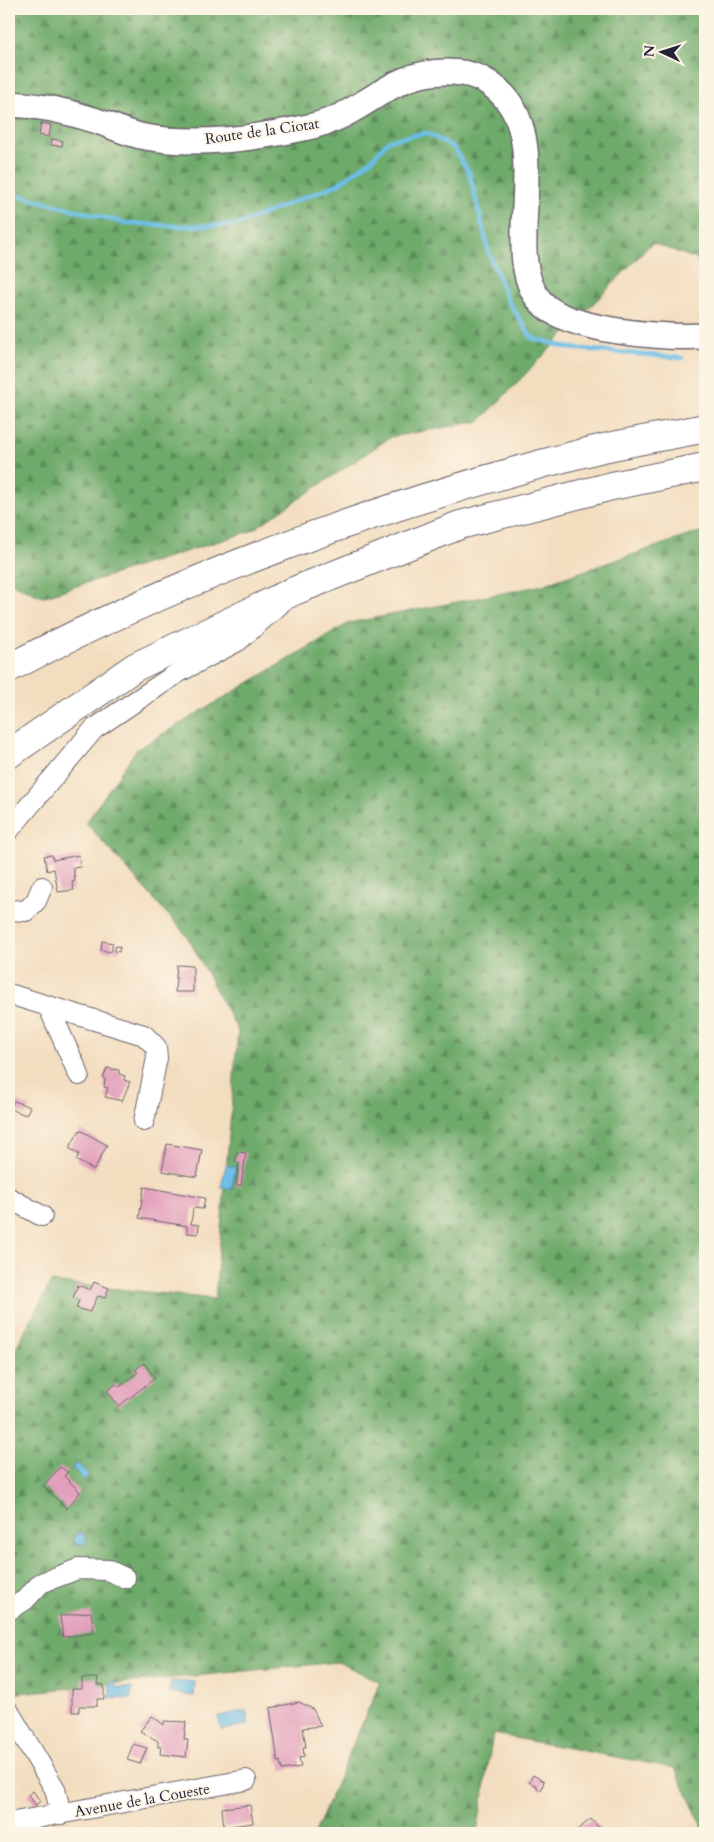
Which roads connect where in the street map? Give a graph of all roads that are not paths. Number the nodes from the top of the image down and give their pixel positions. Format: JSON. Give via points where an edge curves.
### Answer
{"nodes":[{"id":1,"x":9,"y":104,"type":"edge"},
{"id":2,"x":705,"y":336,"type":"edge"},
{"id":3,"x":705,"y":428,"type":"edge"},
{"id":4,"x":705,"y":467,"type":"edge"},
{"id":5,"x":294,"y":592,"type":"junction"},
{"id":6,"x":9,"y":668,"type":"edge"},
{"id":7,"x":9,"y":754,"type":"edge"},
{"id":8,"x":9,"y":830,"type":"edge"},
{"id":9,"x":42,"y":887,"type":"dead end"},
{"id":10,"x":9,"y":910,"type":"edge"},
{"id":11,"x":9,"y":994,"type":"edge"},
{"id":12,"x":48,"y":1006,"type":"junction"},
{"id":13,"x":79,"y":1075,"type":"dead end"},
{"id":14,"x":144,"y":1120,"type":"dead end"},
{"id":15,"x":9,"y":1198,"type":"edge"},
{"id":16,"x":42,"y":1216,"type":"dead end"},
{"id":17,"x":126,"y":1578,"type":"dead end"},
{"id":18,"x":9,"y":1610,"type":"edge"},
{"id":19,"x":9,"y":1712,"type":"edge"},
{"id":20,"x":246,"y":1780,"type":"dead end"},
{"id":21,"x":61,"y":1814,"type":"junction"},
{"id":22,"x":9,"y":1823,"type":"edge"}],
"edges":[{"from":1,"to":2,"type":"main road","name":"Route de la Ciotat","via":[[34,105],[90,118],[143,137],[180,141],[228,139],[319,124],[342,116],[396,82],[425,72],[453,72],[477,77],[496,88],[512,105],[521,130],[527,164],[525,255],[530,282],[539,300],[554,313],[594,327],[685,337]]},
{"from":3,"to":6,"type":"highway","via":[[592,451],[472,483],[278,547],[150,598]]},
{"from":4,"to":5,"type":"highway","via":[[612,486],[460,525]]},
{"from":5,"to":7,"type":"highway","via":[[135,667]]},
{"from":5,"to":8,"type":"street","via":[[238,641],[179,672],[94,729]]},
{"from":9,"to":10,"type":"street","via":[[36,901],[26,911]]},
{"from":11,"to":12,"type":"street"},
{"from":12,"to":13,"type":"street"},
{"from":12,"to":14,"type":"street","via":[[144,1035],[156,1047],[158,1058]]},
{"from":15,"to":16,"type":"street"},
{"from":17,"to":18,"type":"street","via":[[108,1570],[78,1569],[41,1583],[25,1600]]},
{"from":19,"to":21,"type":"street","via":[[55,1789]]},
{"from":20,"to":21,"type":"street","name":"Avenue de la Coueste"},
{"from":21,"to":22,"type":"street","name":"Avenue de la Coueste"}]}
